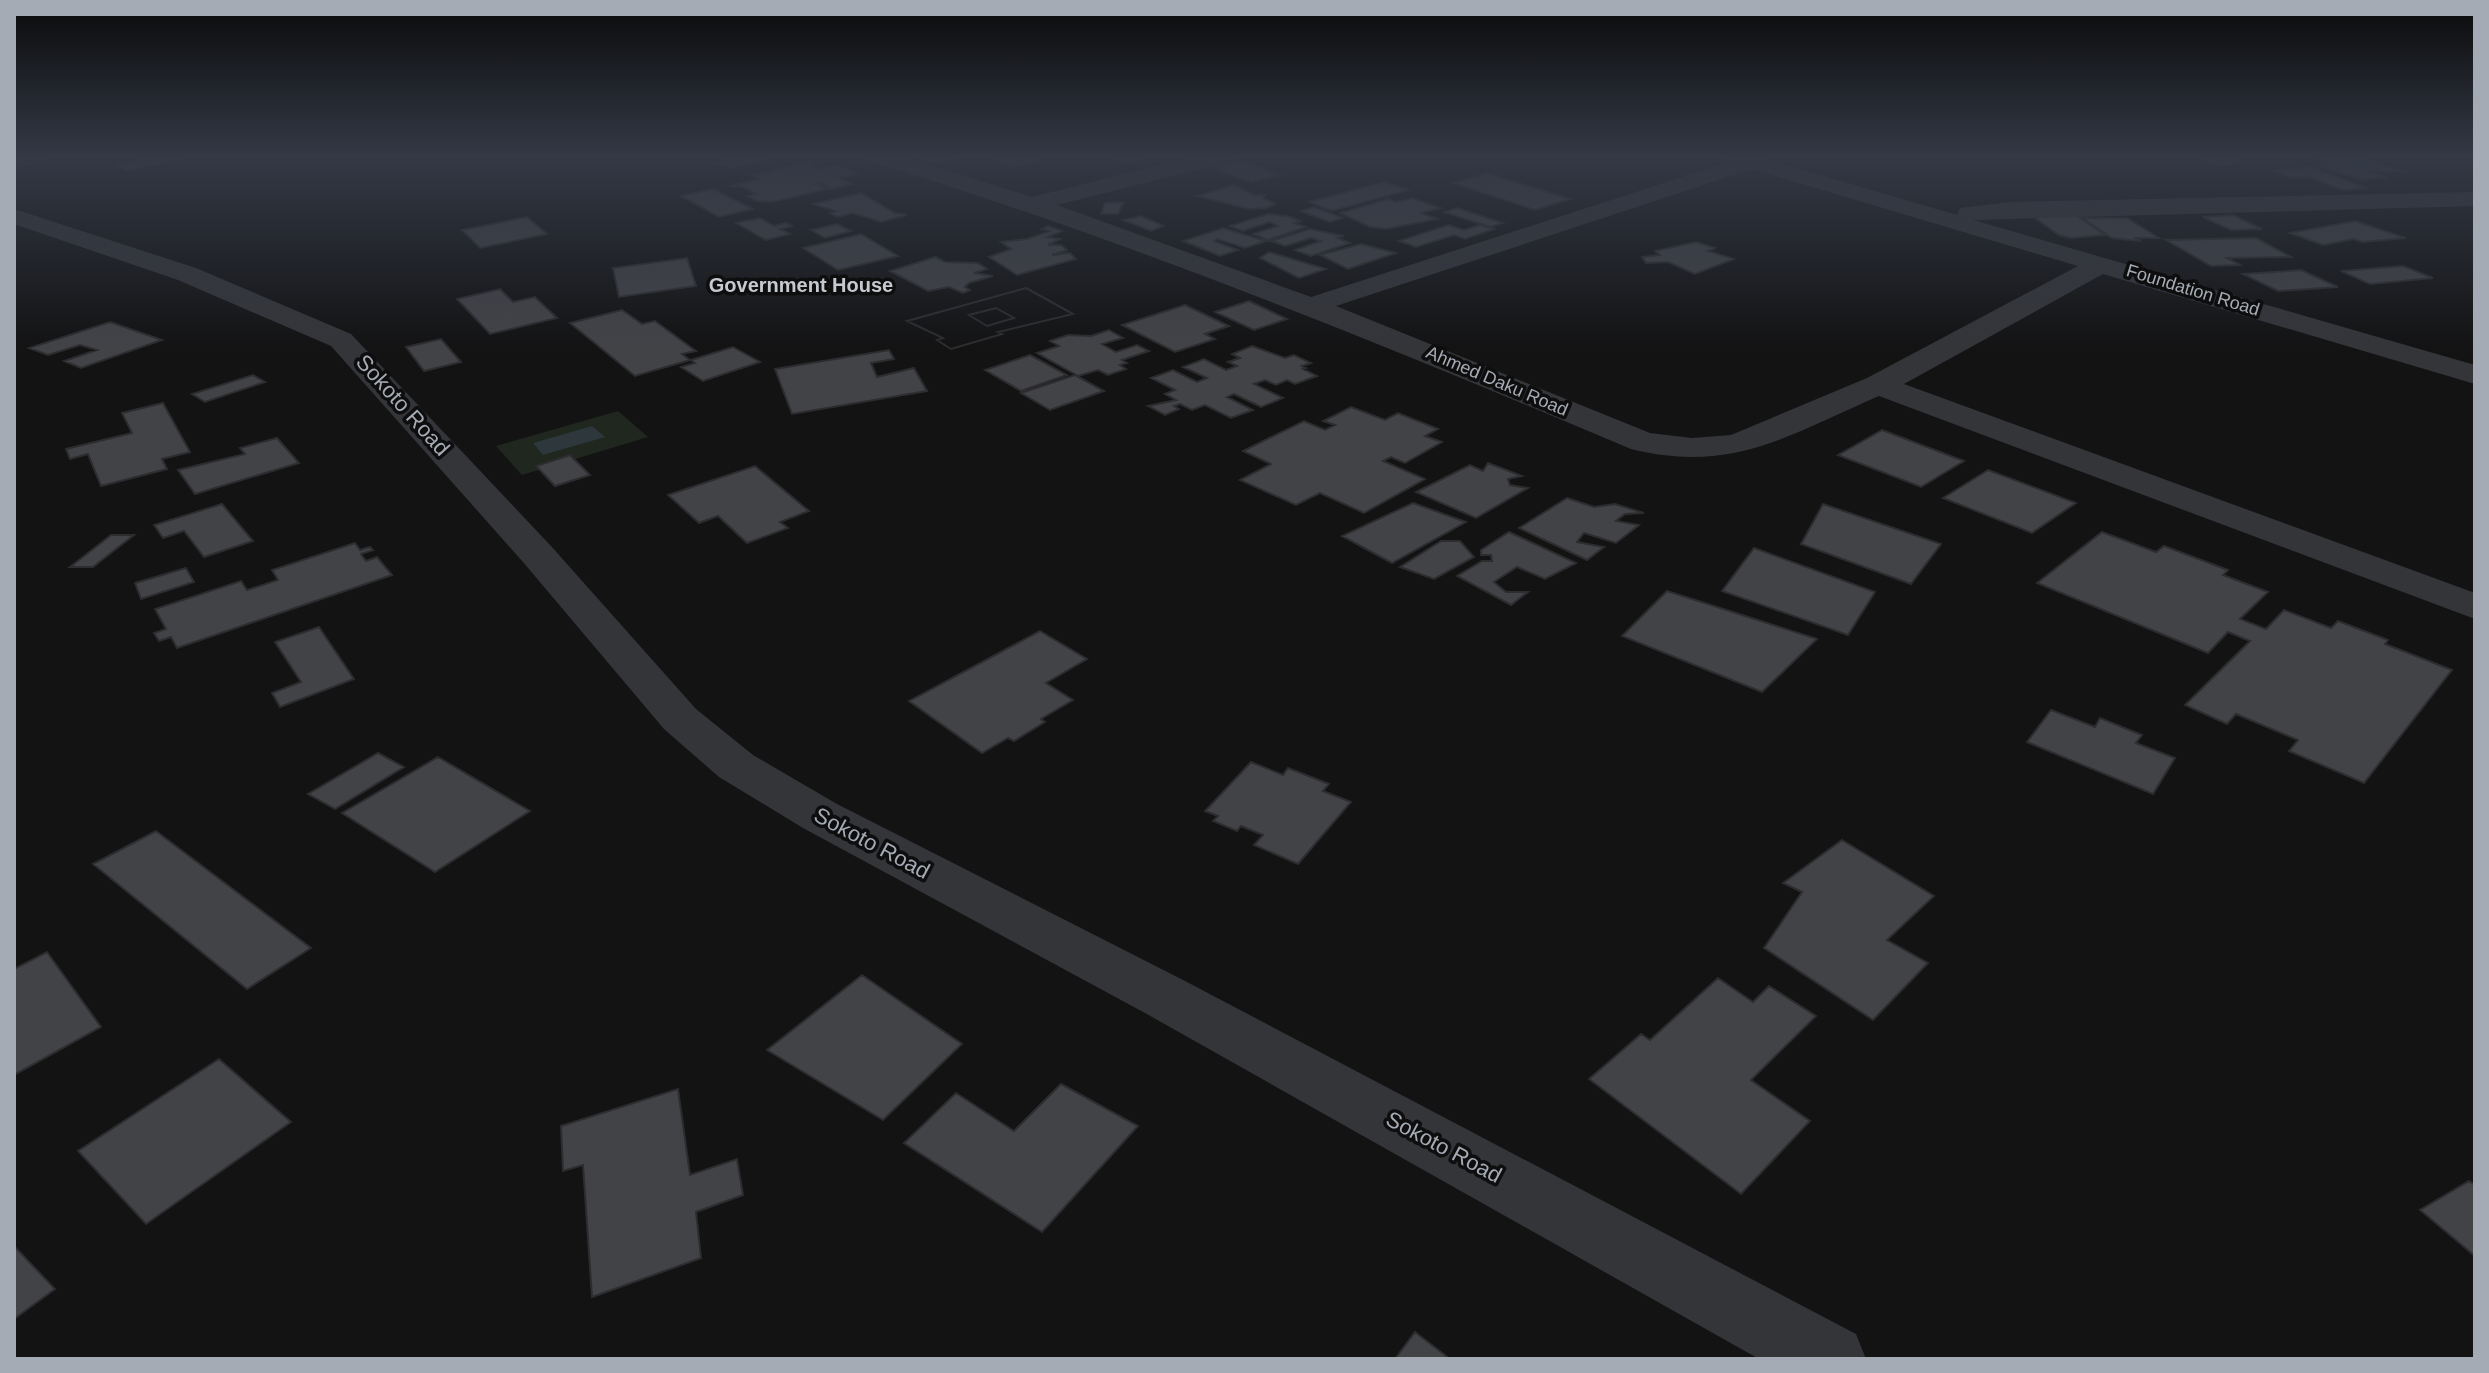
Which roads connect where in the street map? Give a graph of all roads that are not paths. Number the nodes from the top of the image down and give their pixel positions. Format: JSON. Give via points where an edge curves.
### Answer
{"nodes":[{"id":1,"x":23,"y":219,"type":"edge"},
{"id":2,"x":1080,"y":219,"type":"edge"},
{"id":3,"x":1577,"y":219,"type":"edge"},
{"id":4,"x":1953,"y":219,"type":"edge"},
{"id":5,"x":2104,"y":263,"type":"junction"},
{"id":6,"x":1313,"y":305,"type":"junction"},
{"id":7,"x":2475,"y":375,"type":"edge"},
{"id":8,"x":1878,"y":385,"type":"junction"},
{"id":9,"x":2475,"y":607,"type":"edge"},
{"id":10,"x":1830,"y":1359,"type":"edge"}],
"edges":[{"from":1,"to":10,"type":"street","name":"Sokoto Road","via":[[187,274],[341,340],[680,719],[736,766]]},
{"from":2,"to":6,"type":"street","name":"Ahmed Daku Road"},
{"from":3,"to":6,"type":"street"},
{"from":4,"to":5,"type":"street","name":"Foundation Road"},
{"from":5,"to":7,"type":"street","name":"Foundation Road"},
{"from":5,"to":8,"type":"street","name":"Ahmed Daku Road"},
{"from":6,"to":8,"type":"street","name":"Ahmed Daku Road","via":[[1643,442],[1692,448],[1737,445]]},
{"from":8,"to":9,"type":"street"}]}
